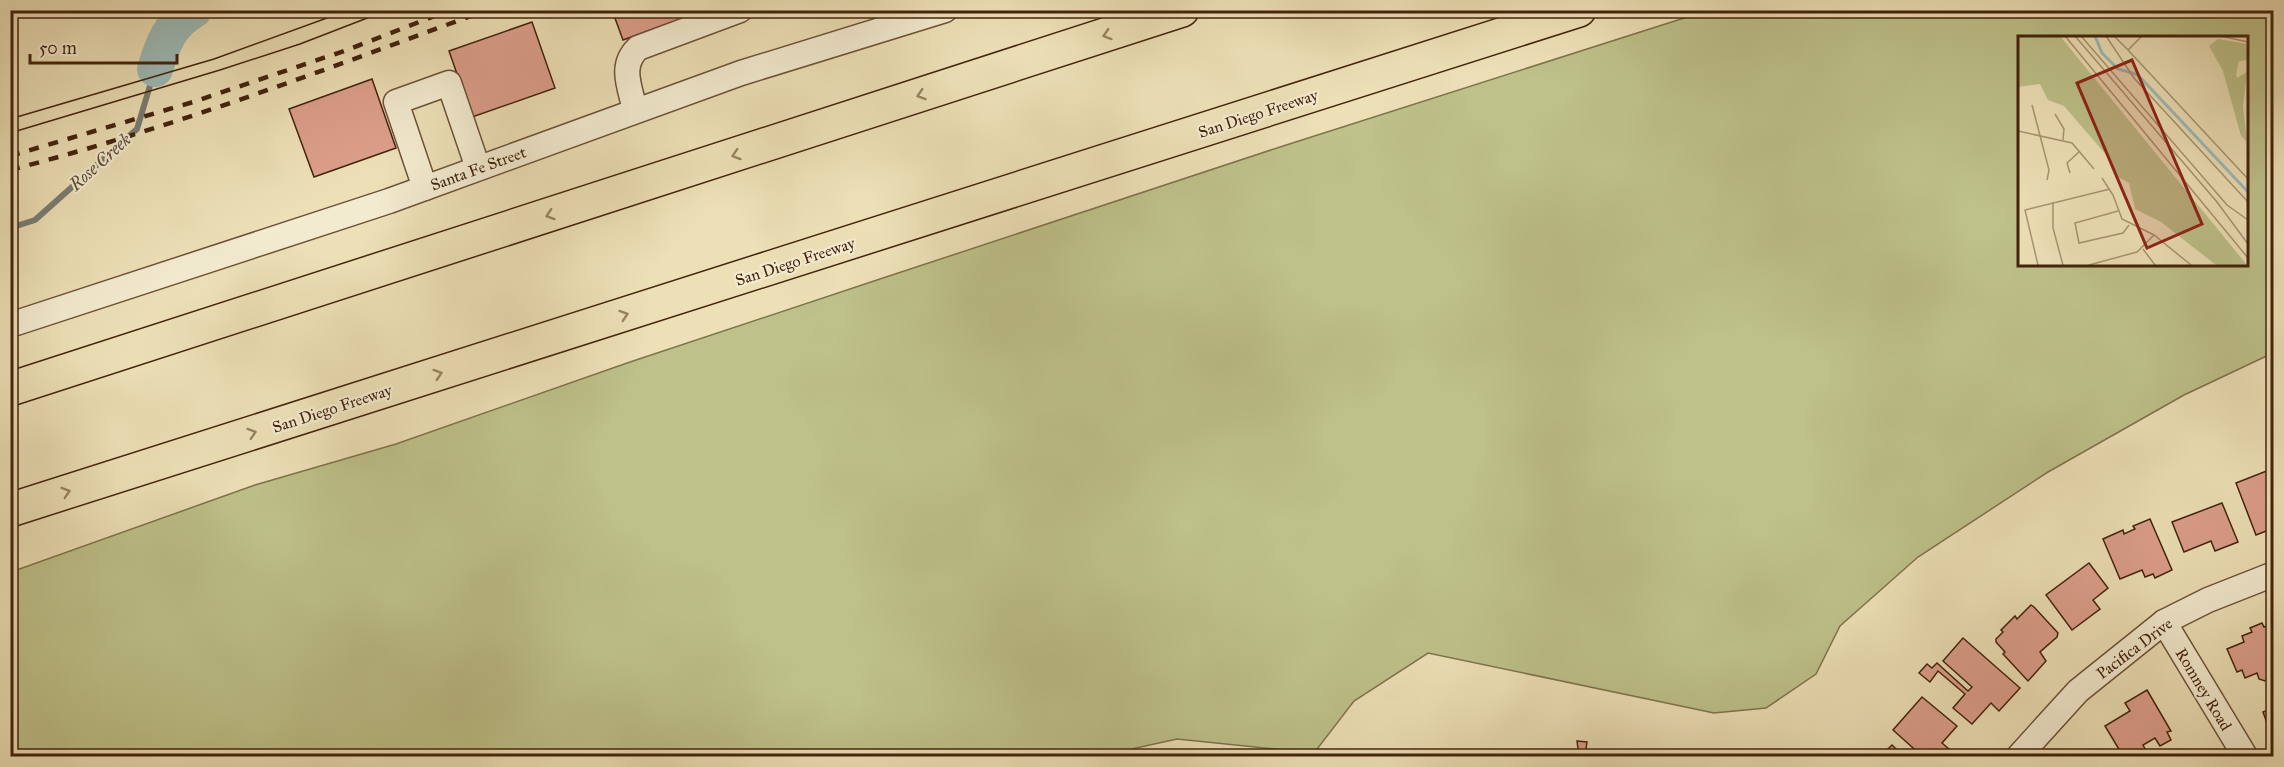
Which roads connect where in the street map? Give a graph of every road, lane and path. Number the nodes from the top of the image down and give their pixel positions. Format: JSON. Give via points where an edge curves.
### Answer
{"nodes":[{"id":1,"x":740,"y":10,"type":"edge"},
{"id":2,"x":945,"y":10,"type":"edge"},
{"id":3,"x":1182,"y":10,"type":"edge"},
{"id":4,"x":1579,"y":10,"type":"edge"},
{"id":5,"x":886,"y":19,"type":"edge"},
{"id":6,"x":635,"y":110,"type":"junction"},
{"id":7,"x":478,"y":168,"type":"junction"},
{"id":8,"x":425,"y":188,"type":"junction"},
{"id":9,"x":10,"y":325,"type":"edge"},
{"id":10,"x":10,"y":389,"type":"edge"},
{"id":11,"x":10,"y":510,"type":"edge"},
{"id":12,"x":2274,"y":574,"type":"edge"},
{"id":13,"x":2164,"y":622,"type":"junction"},
{"id":14,"x":2019,"y":756,"type":"edge"},
{"id":15,"x":2245,"y":756,"type":"edge"}],
"edges":[{"from":1,"to":6,"type":"street","via":[[638,48],[629,56],[626,69]]},
{"from":2,"to":5,"type":"street","name":"Santa Fe Street"},
{"from":3,"to":10,"type":"highway","one_way":true},
{"from":11,"to":4,"type":"highway","name":"San Diego Freeway","one_way":true},
{"from":5,"to":6,"type":"street","name":"Santa Fe Street"},
{"from":6,"to":7,"type":"street","name":"Santa Fe Street"},
{"from":7,"to":8,"type":"street","name":"Santa Fe Street"},
{"from":7,"to":8,"type":"street","via":[[449,83],[396,102]]},
{"from":8,"to":9,"type":"street","name":"Santa Fe Street"},
{"from":12,"to":13,"type":"street","name":"Pacifica Drive"},
{"from":13,"to":14,"type":"street","name":"Pacifica Drive","via":[[2078,691]]},
{"from":13,"to":15,"type":"street","name":"Romney Road"}]}
